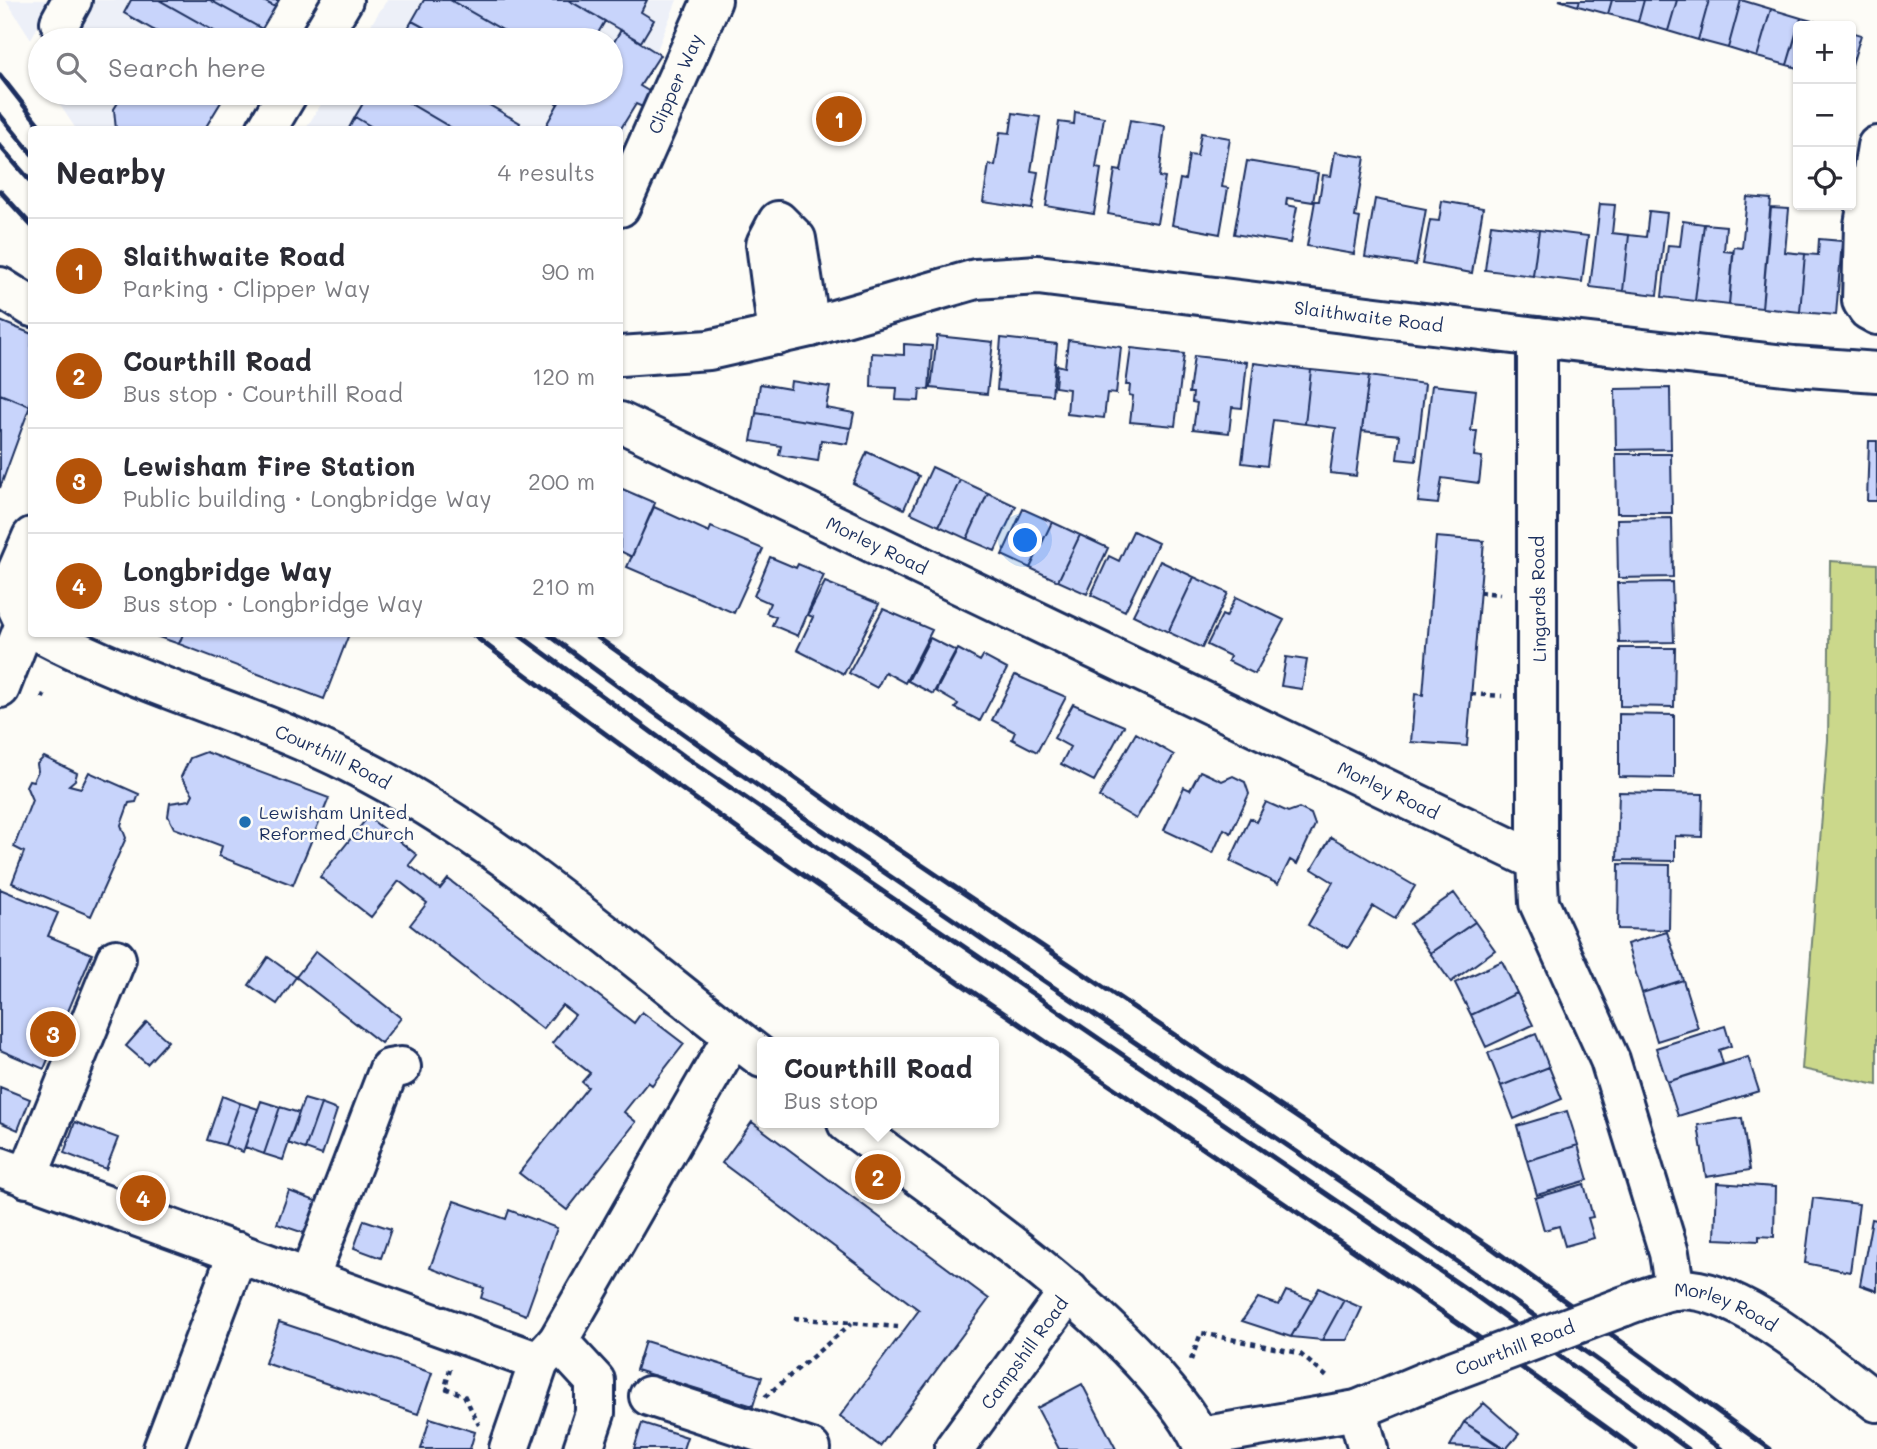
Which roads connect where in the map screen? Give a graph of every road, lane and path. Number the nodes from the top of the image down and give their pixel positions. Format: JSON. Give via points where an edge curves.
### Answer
{"nodes":[{"id":1,"x":343,"y":0,"type":"edge"},
{"id":2,"x":712,"y":0,"type":"edge"},
{"id":3,"x":326,"y":28,"type":"edge"},
{"id":4,"x":281,"y":105,"type":"edge"},
{"id":5,"x":268,"y":126,"type":"edge"},
{"id":6,"x":1877,"y":146,"type":"edge"},
{"id":7,"x":623,"y":199,"type":"edge"},
{"id":8,"x":0,"y":287,"type":"edge"},
{"id":9,"x":28,"y":304,"type":"edge"},
{"id":10,"x":1877,"y":314,"type":"edge"},
{"id":11,"x":1538,"y":337,"type":"junction"},
{"id":12,"x":623,"y":356,"type":"edge"},
{"id":13,"x":1877,"y":372,"type":"edge"},
{"id":14,"x":623,"y":423,"type":"edge"},
{"id":15,"x":28,"y":546,"type":"edge"},
{"id":16,"x":26,"y":623,"type":"edge"},
{"id":17,"x":52,"y":637,"type":"edge"},
{"id":18,"x":0,"y":688,"type":"edge"},
{"id":19,"x":41,"y":695,"type":"dead end"},
{"id":20,"x":48,"y":698,"type":"dead end"},
{"id":21,"x":1537,"y":861,"type":"junction"},
{"id":22,"x":116,"y":959,"type":"dead end"},
{"id":23,"x":733,"y":1036,"type":"junction"},
{"id":24,"x":757,"y":1054,"type":"edge"},
{"id":25,"x":401,"y":1067,"type":"dead end"},
{"id":26,"x":854,"y":1128,"type":"edge"},
{"id":27,"x":13,"y":1173,"type":"edge"},
{"id":28,"x":238,"y":1252,"type":"junction"},
{"id":29,"x":309,"y":1278,"type":"junction"},
{"id":30,"x":1675,"y":1290,"type":"junction"},
{"id":31,"x":1069,"y":1291,"type":"junction"},
{"id":32,"x":794,"y":1318,"type":"dead end"},
{"id":33,"x":852,"y":1323,"type":"junction"},
{"id":34,"x":898,"y":1327,"type":"dead end"},
{"id":35,"x":461,"y":1333,"type":"junction"},
{"id":36,"x":549,"y":1351,"type":"junction"},
{"id":37,"x":1165,"y":1388,"type":"junction"},
{"id":38,"x":649,"y":1396,"type":"dead end"},
{"id":39,"x":1877,"y":1402,"type":"edge"},
{"id":40,"x":1359,"y":1409,"type":"junction"},
{"id":41,"x":750,"y":1428,"type":"junction"},
{"id":42,"x":511,"y":1443,"type":"edge"},
{"id":43,"x":1202,"y":1443,"type":"edge"},
{"id":44,"x":163,"y":1449,"type":"edge"},
{"id":45,"x":583,"y":1449,"type":"edge"},
{"id":46,"x":811,"y":1449,"type":"edge"},
{"id":47,"x":954,"y":1449,"type":"edge"},
{"id":48,"x":1368,"y":1449,"type":"edge"}],
"edges":[{"from":1,"to":3,"type":"main road"},
{"from":2,"to":7,"type":"main road","name":"Clipper Way"},
{"from":4,"to":5,"type":"main road"},
{"from":6,"to":10,"type":"main road","via":[[1864,225],[1862,301]]},
{"from":8,"to":9,"type":"main road"},
{"from":11,"to":12,"type":"main road","name":"Slaithwaite Road","via":[[1038,275],[976,279],[709,350]]},
{"from":11,"to":13,"type":"main road","name":"Slaithwaite Road"},
{"from":11,"to":21,"type":"main road","name":"Lingards Road"},
{"from":14,"to":21,"type":"main road","name":"Morley Road"},
{"from":15,"to":16,"type":"main road","via":[[9,590]]},
{"from":16,"to":18,"type":"main road"},
{"from":17,"to":23,"type":"main road","name":"Courthill Road","via":[[88,657],[349,763],[406,794],[541,885]]},
{"from":19,"to":20,"type":"path"},
{"from":21,"to":30,"type":"main road","name":"Morley Road","via":[[1539,903],[1610,1060],[1669,1253]]},
{"from":22,"to":27,"type":"main road"},
{"from":23,"to":24,"type":"main road","name":"Courthill Road"},
{"from":23,"to":36,"type":"main road"},
{"from":25,"to":29,"type":"main road","via":[[388,1069]]},
{"from":26,"to":31,"type":"main road","name":"Courthill Road"},
{"from":27,"to":28,"type":"main road","via":[[116,1224]]},
{"from":28,"to":29,"type":"main road"},
{"from":28,"to":44,"type":"main road"},
{"from":29,"to":35,"type":"main road"},
{"from":30,"to":39,"type":"main road","name":"Morley Road","via":[[1707,1292],[1735,1302]]},
{"from":30,"to":40,"type":"main road","name":"Courthill Road","bridge":true},
{"from":31,"to":37,"type":"main road","name":"Courthill Road"},
{"from":31,"to":47,"type":"main road","name":"Campshill Road"},
{"from":32,"to":33,"type":"path"},
{"from":33,"to":34,"type":"path"},
{"from":33,"to":41,"type":"path","via":[[770,1391],[757,1406]]},
{"from":35,"to":36,"type":"main road"},
{"from":35,"to":42,"type":"path","via":[[445,1388],[464,1395],[475,1424]]},
{"from":36,"to":42,"type":"main road"},
{"from":36,"to":45,"type":"main road","via":[[595,1381],[595,1413]]},
{"from":37,"to":40,"type":"path","via":[[1188,1368],[1200,1333],[1299,1353]]},
{"from":37,"to":43,"type":"main road","name":"Courthill Road"},
{"from":38,"to":41,"type":"main road"},
{"from":40,"to":43,"type":"main road","name":"Courthill Road"},
{"from":40,"to":48,"type":"main road"},
{"from":41,"to":46,"type":"main road"}]}
